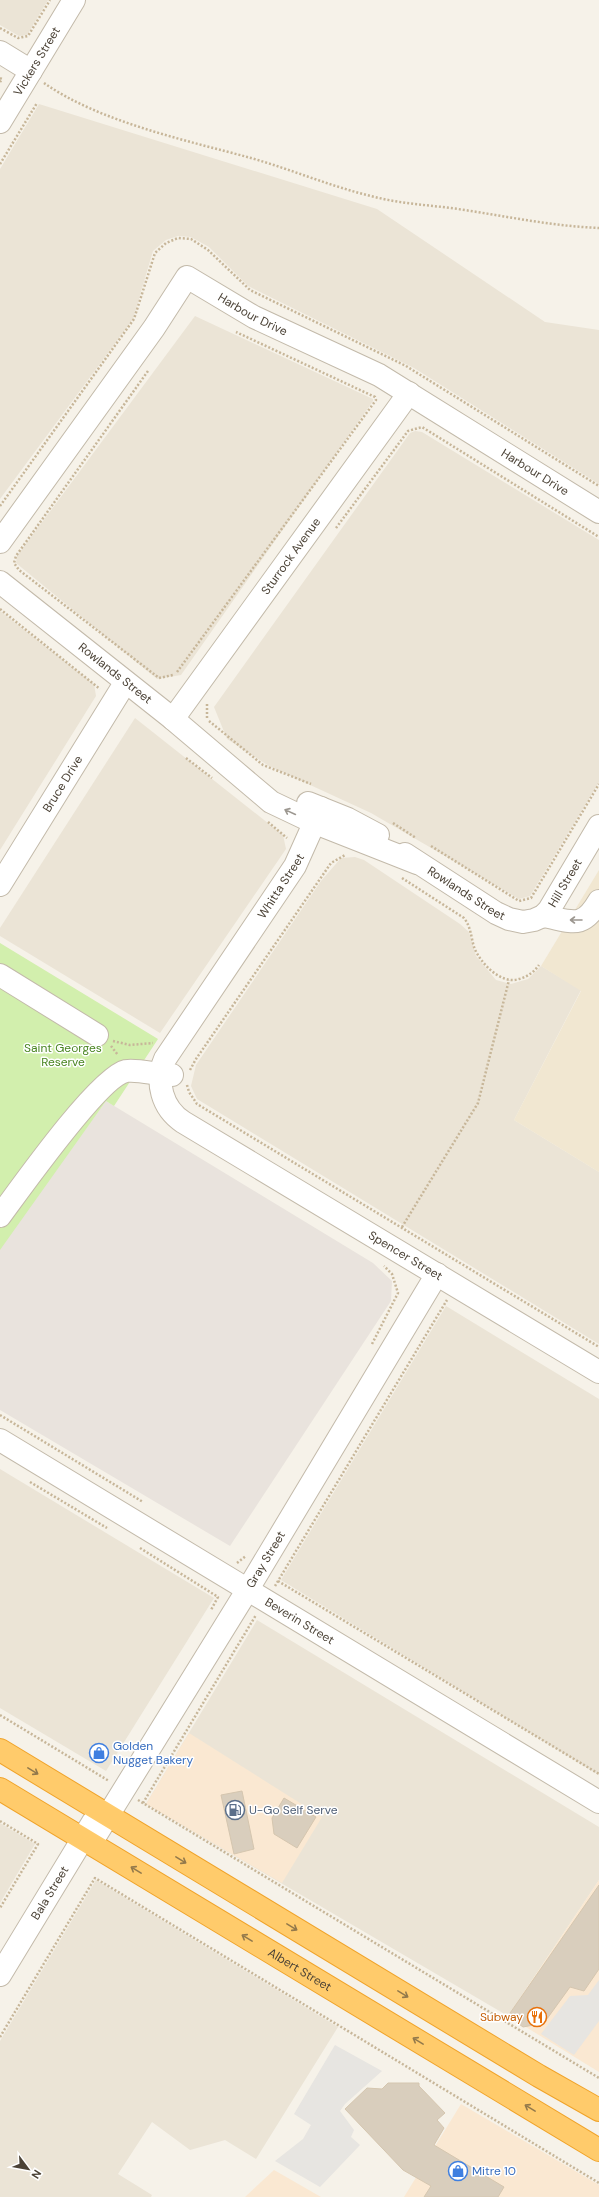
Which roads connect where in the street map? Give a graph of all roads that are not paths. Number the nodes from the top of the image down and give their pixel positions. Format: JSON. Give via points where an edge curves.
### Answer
{"nodes":[{"id":1,"x":74,"y":0,"type":"edge"},
{"id":2,"x":0,"y":52,"type":"edge"},
{"id":3,"x":30,"y":72,"type":"junction"},
{"id":4,"x":0,"y":122,"type":"edge"},
{"id":5,"x":409,"y":393,"type":"junction"},
{"id":6,"x":599,"y":512,"type":"edge"},
{"id":7,"x":0,"y":542,"type":"edge"},
{"id":8,"x":0,"y":582,"type":"edge"},
{"id":9,"x":120,"y":692,"type":"junction"},
{"id":10,"x":172,"y":719,"type":"junction"},
{"id":11,"x":320,"y":819,"type":"junction"},
{"id":12,"x":599,"y":826,"type":"edge"},
{"id":13,"x":0,"y":885,"type":"edge"},
{"id":14,"x":599,"y":901,"type":"edge"},
{"id":15,"x":543,"y":916,"type":"junction"},
{"id":16,"x":518,"y":918,"type":"joint"},
{"id":17,"x":0,"y":975,"type":"edge"},
{"id":18,"x":97,"y":1035,"type":"road end"},
{"id":19,"x":175,"y":1085,"type":"junction"},
{"id":20,"x":0,"y":1216,"type":"edge"},
{"id":21,"x":437,"y":1274,"type":"junction"},
{"id":22,"x":599,"y":1372,"type":"edge"},
{"id":23,"x":0,"y":1440,"type":"edge"},
{"id":24,"x":248,"y":1589,"type":"junction"},
{"id":25,"x":0,"y":1750,"type":"edge"},
{"id":26,"x":0,"y":1789,"type":"edge"},
{"id":27,"x":599,"y":1802,"type":"edge"},
{"id":28,"x":104,"y":1813,"type":"junction"},
{"id":29,"x":87,"y":1841,"type":"junction"},
{"id":30,"x":0,"y":1975,"type":"edge"},
{"id":31,"x":569,"y":2092,"type":"junction"},
{"id":32,"x":599,"y":2110,"type":"edge"},
{"id":33,"x":553,"y":2122,"type":"junction"},
{"id":34,"x":599,"y":2150,"type":"edge"}],
"edges":[{"from":1,"to":3,"type":"street","name":"Vickers Street"},
{"from":2,"to":3,"type":"street"},
{"from":3,"to":4,"type":"street","name":"Vickers Street"},
{"from":5,"to":6,"type":"street","name":"Harbour Drive"},
{"from":5,"to":7,"type":"street","name":"Harbour Drive","via":[[369,370],[254,317],[187,277],[154,328]]},
{"from":5,"to":10,"type":"street","name":"Sturrock Avenue"},
{"from":8,"to":9,"type":"street","name":"Rowlands Street"},
{"from":9,"to":10,"type":"street","name":"Rowlands Street"},
{"from":9,"to":13,"type":"street","name":"Bruce Drive"},
{"from":10,"to":11,"type":"street","name":"Rowlands Street","via":[[271,802]]},
{"from":11,"to":16,"type":"street","name":"Rowlands Street","via":[[417,863],[496,913]]},
{"from":11,"to":19,"type":"street","name":"Whitta Street","via":[[300,880],[182,1052]]},
{"from":11,"to":19,"type":"street","name":"Whitta Street","via":[[291,874],[171,1049],[164,1062]]},
{"from":12,"to":15,"type":"street","name":"Hill Street"},
{"from":14,"to":15,"type":"street","one_way":true,"via":[[589,917],[582,921]]},
{"from":15,"to":16,"type":"street","name":"Hill Street","via":[[534,920]]},
{"from":17,"to":18,"type":"street"},
{"from":19,"to":20,"type":"street","via":[[126,1072],[109,1082],[75,1118]]},
{"from":19,"to":21,"type":"street","name":"Spencer Street","via":[[188,1120],[212,1138]]},
{"from":21,"to":22,"type":"street","name":"Spencer Street"},
{"from":21,"to":24,"type":"street","name":"Gray Street"},
{"from":23,"to":24,"type":"street","name":"Beverin Street"},
{"from":24,"to":27,"type":"street","name":"Beverin Street"},
{"from":24,"to":28,"type":"street","name":"Gray Street"},
{"from":25,"to":28,"type":"highway","one_way":true},
{"from":26,"to":29,"type":"highway","name":"Albert Street"},
{"from":28,"to":29,"type":"street","name":"Gray Street"},
{"from":28,"to":31,"type":"highway","one_way":true},
{"from":29,"to":30,"type":"street","name":"Bala Street"},
{"from":33,"to":29,"type":"highway","name":"Albert Street","one_way":true},
{"from":31,"to":32,"type":"highway"},
{"from":31,"to":33,"type":"highway"},
{"from":33,"to":34,"type":"highway","name":"Albert Street"}]}
